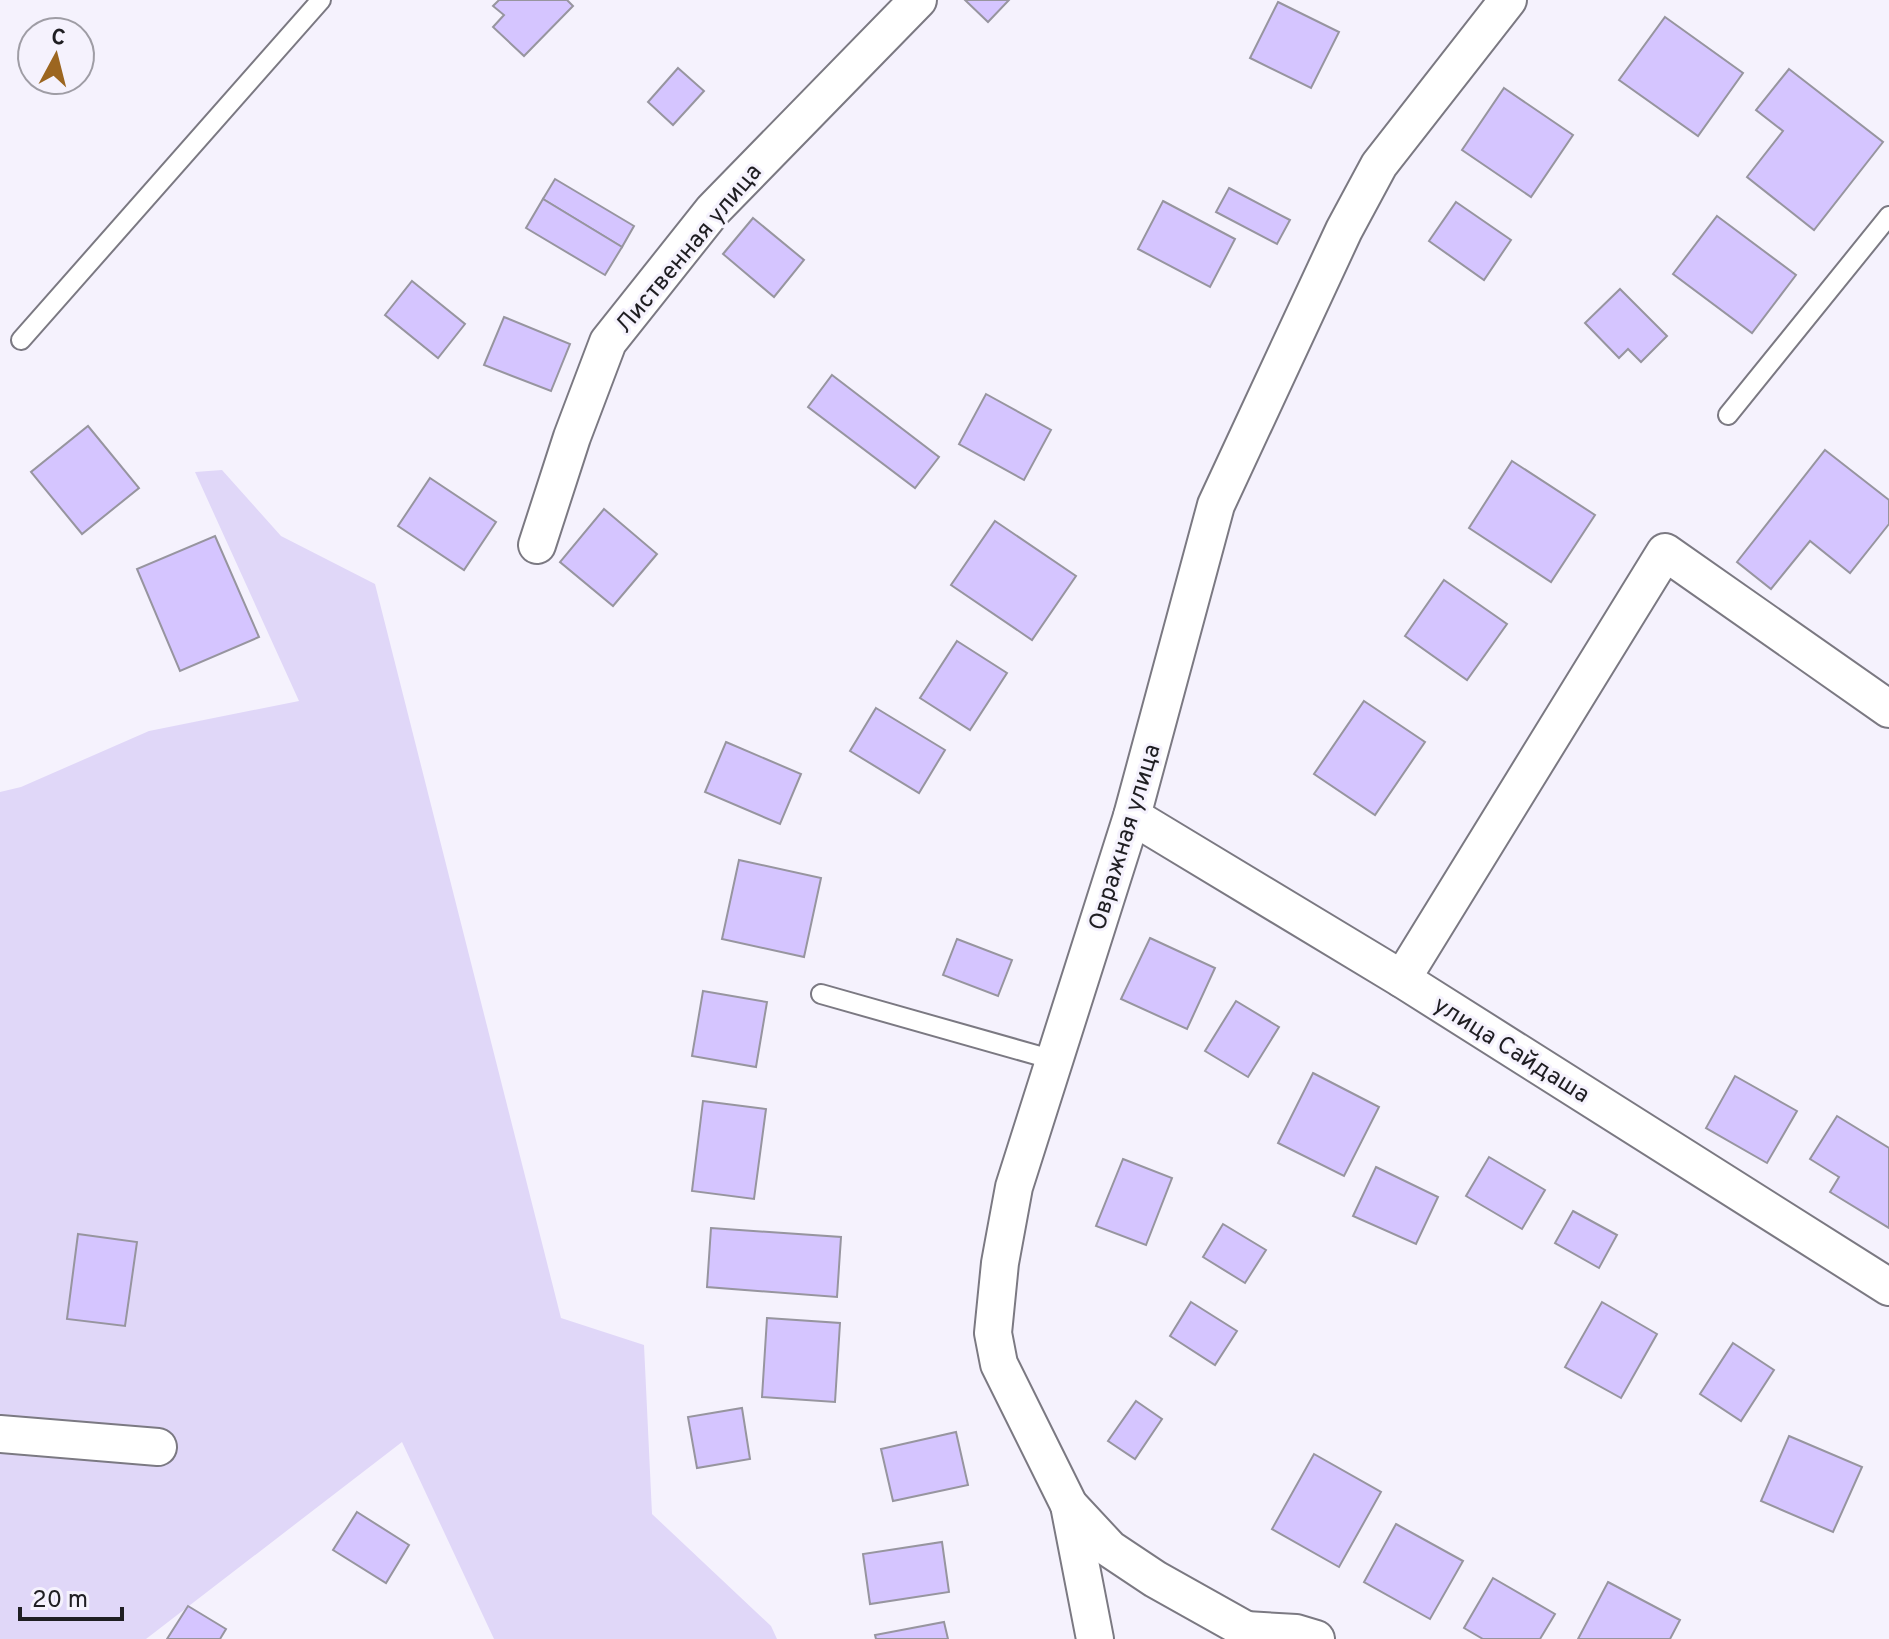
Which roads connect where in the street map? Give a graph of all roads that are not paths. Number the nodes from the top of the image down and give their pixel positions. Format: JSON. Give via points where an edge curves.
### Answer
{"nodes":[{"id":1,"x":321,"y":0,"type":"edge"},
{"id":2,"x":918,"y":0,"type":"edge"},
{"id":3,"x":1508,"y":0,"type":"edge"},
{"id":4,"x":1889,"y":216,"type":"edge"},
{"id":5,"x":21,"y":340,"type":"dead end"},
{"id":6,"x":1728,"y":415,"type":"dead end"},
{"id":7,"x":537,"y":545,"type":"dead end"},
{"id":8,"x":1889,"y":709,"type":"edge"},
{"id":9,"x":1132,"y":816,"type":"junction"},
{"id":10,"x":1402,"y":979,"type":"junction"},
{"id":11,"x":821,"y":994,"type":"dead end"},
{"id":12,"x":1054,"y":1060,"type":"junction"},
{"id":13,"x":1889,"y":1287,"type":"edge"},
{"id":14,"x":0,"y":1434,"type":"edge"},
{"id":15,"x":158,"y":1447,"type":"dead end"},
{"id":16,"x":1069,"y":1505,"type":"junction"},
{"id":17,"x":1248,"y":1634,"type":"edge"},
{"id":18,"x":1095,"y":1639,"type":"edge"},
{"id":19,"x":1316,"y":1639,"type":"edge"}],
"edges":[{"from":1,"to":5,"type":"lane"},
{"from":2,"to":7,"type":"street","name":"Лиственная улица","via":[[713,210],[608,342]]},
{"from":3,"to":9,"type":"street","name":"Овражная улица","via":[[1379,165],[1216,505]]},
{"from":4,"to":6,"type":"lane"},
{"from":8,"to":10,"type":"street","via":[[1665,552]]},
{"from":9,"to":10,"type":"street","name":"улица Сайдаша"},
{"from":9,"to":12,"type":"street","name":"Овражная улица"},
{"from":10,"to":13,"type":"street","name":"улица Сайдаша"},
{"from":11,"to":12,"type":"lane"},
{"from":12,"to":16,"type":"street","name":"Овражная улица","via":[[1014,1187],[993,1333],[999,1364]]},
{"from":14,"to":15,"type":"street"},
{"from":16,"to":17,"type":"street","name":"Овражная улица","via":[[1110,1549]]},
{"from":16,"to":18,"type":"street"},
{"from":17,"to":19,"type":"street","via":[[1296,1633]]}]}
